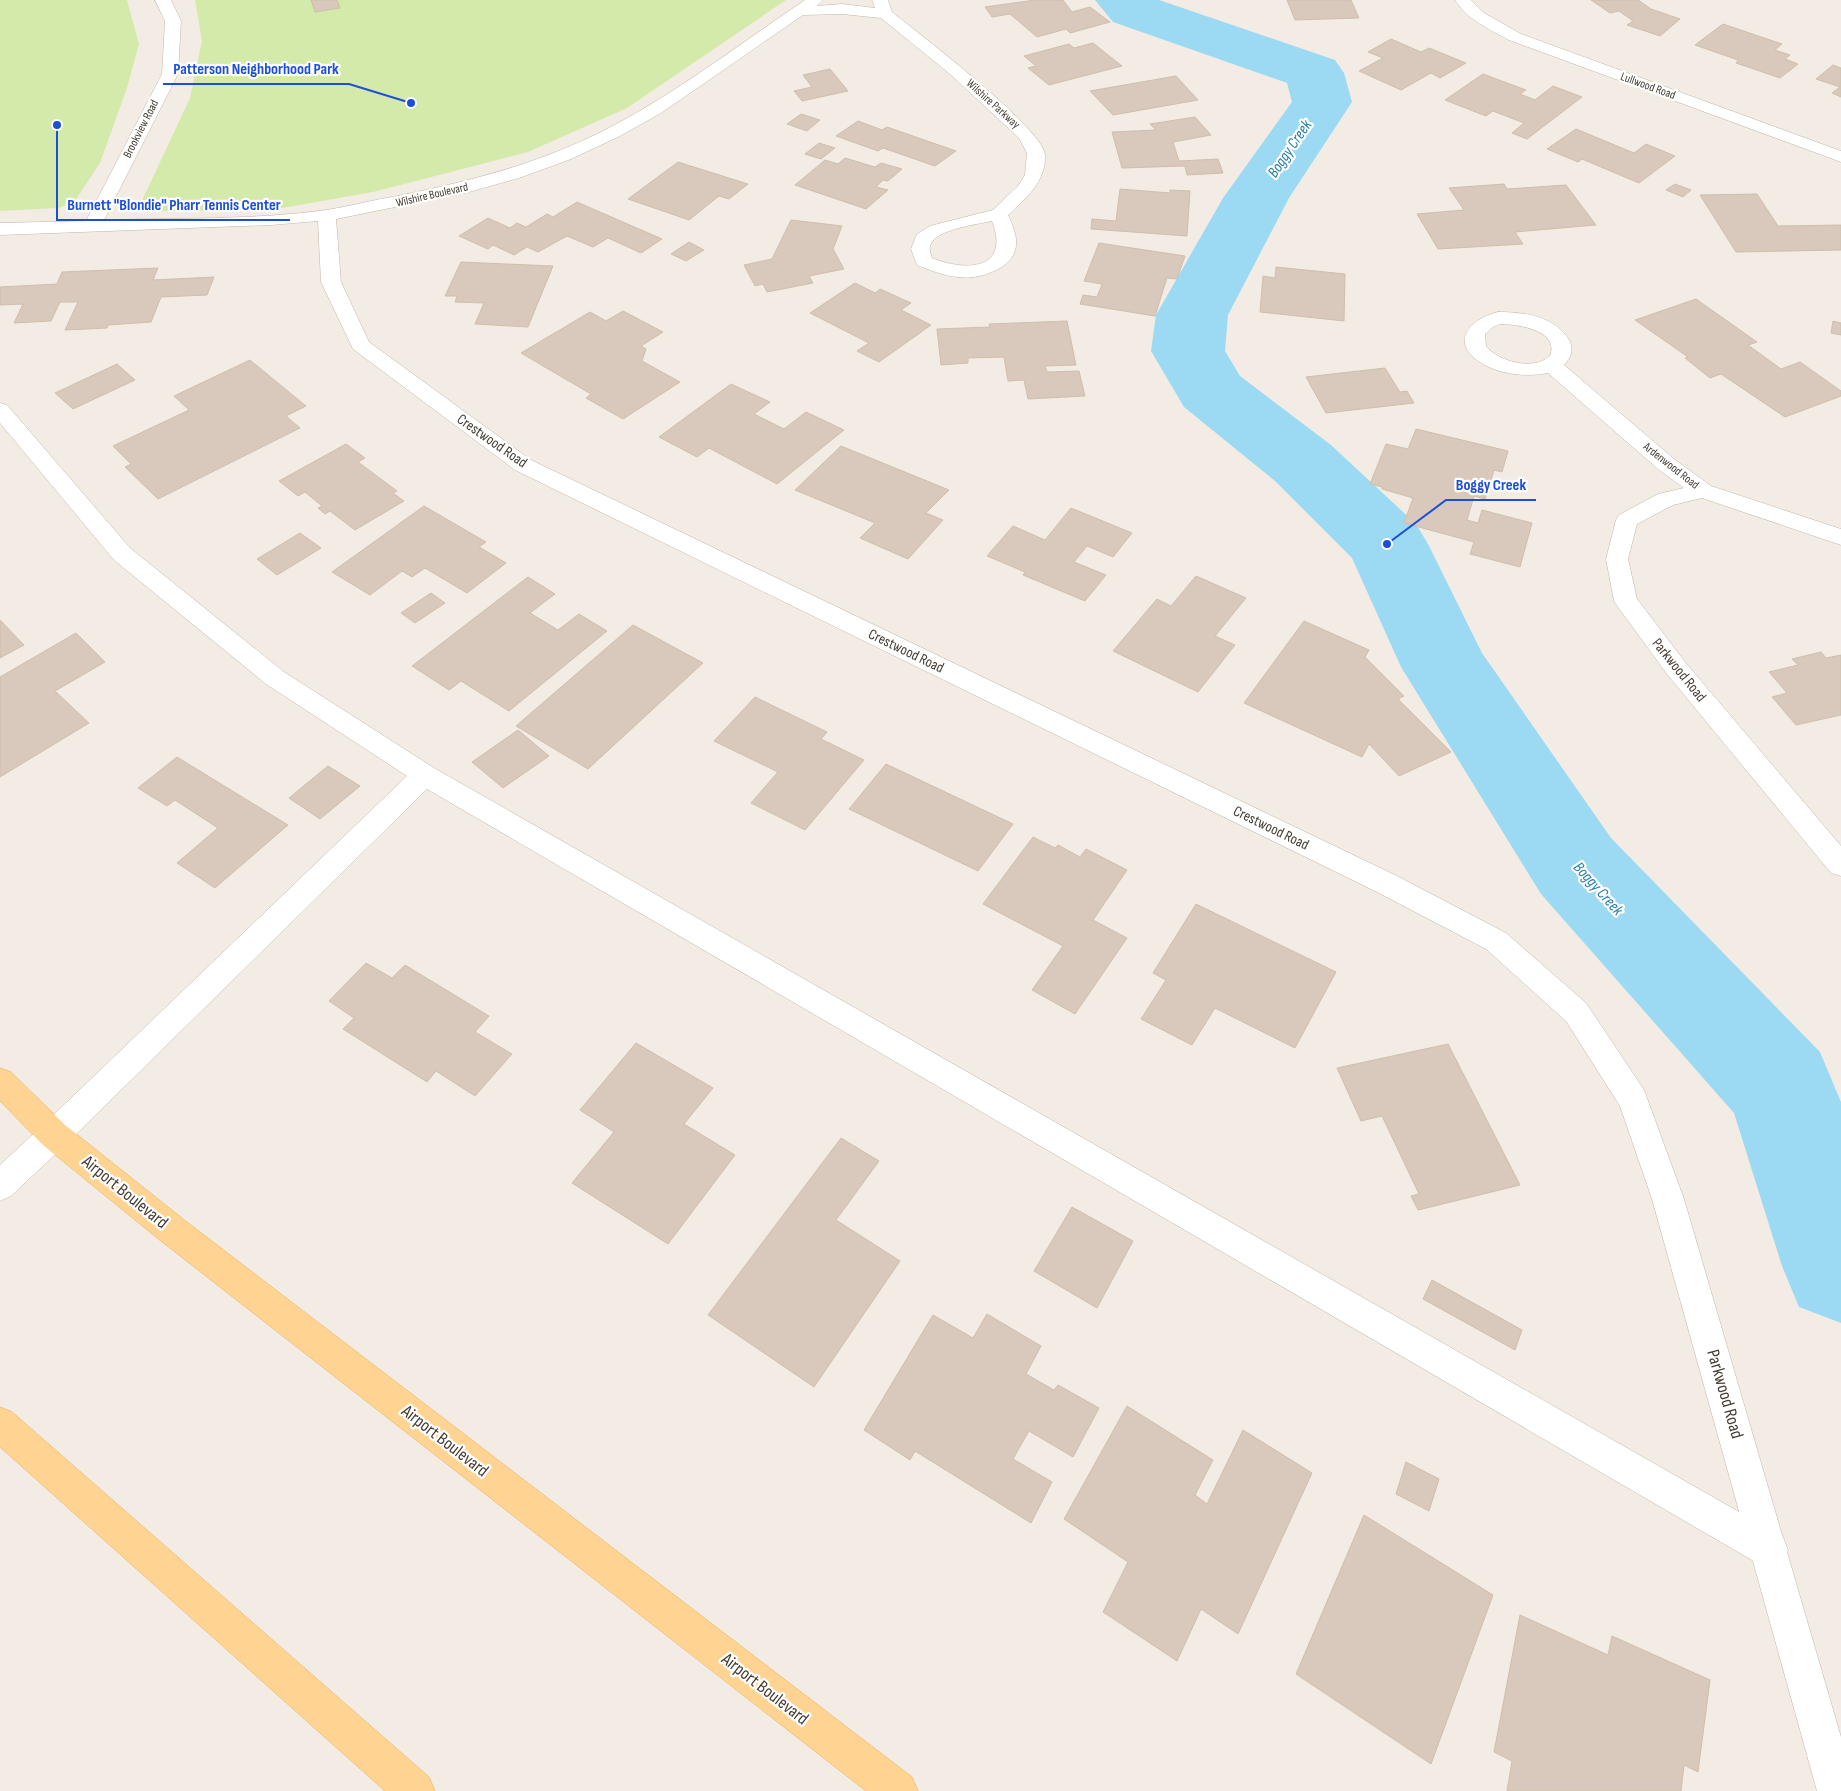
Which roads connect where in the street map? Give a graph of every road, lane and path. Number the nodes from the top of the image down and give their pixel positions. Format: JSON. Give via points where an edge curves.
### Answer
{"nodes":[{"id":1,"x":163,"y":0,"type":"edge"},
{"id":2,"x":815,"y":0,"type":"edge"},
{"id":3,"x":1463,"y":0,"type":"edge"},
{"id":4,"x":882,"y":7,"type":"edge"},
{"id":5,"x":799,"y":10,"type":"junction"},
{"id":6,"x":1841,"y":157,"type":"edge"},
{"id":7,"x":998,"y":214,"type":"dead end"},
{"id":8,"x":327,"y":216,"type":"junction"},
{"id":9,"x":92,"y":226,"type":"junction"},
{"id":10,"x":0,"y":229,"type":"edge"},
{"id":11,"x":1551,"y":365,"type":"dead end"},
{"id":12,"x":0,"y":410,"type":"edge"},
{"id":13,"x":1702,"y":491,"type":"junction"},
{"id":14,"x":1841,"y":537,"type":"edge"},
{"id":15,"x":425,"y":775,"type":"junction"},
{"id":16,"x":1841,"y":865,"type":"edge"},
{"id":17,"x":1576,"y":1012,"type":"joint"},
{"id":18,"x":0,"y":1081,"type":"edge"},
{"id":19,"x":54,"y":1135,"type":"junction"},
{"id":20,"x":0,"y":1186,"type":"edge"},
{"id":21,"x":0,"y":1424,"type":"edge"},
{"id":22,"x":1770,"y":1550,"type":"junction"},
{"id":23,"x":415,"y":1791,"type":"edge"},
{"id":24,"x":898,"y":1791,"type":"edge"},
{"id":25,"x":1837,"y":1791,"type":"edge"}],
"edges":[{"from":1,"to":9,"type":"street","name":"Brookview Road","via":[[173,21],[170,74]]},
{"from":2,"to":5,"type":"street","name":"Wilshire Boulevard"},
{"from":3,"to":6,"type":"street","name":"Lullwood Road","via":[[1490,23],[1515,37]]},
{"from":4,"to":5,"type":"street","name":"Wilshire Parkway"},
{"from":4,"to":7,"type":"street","name":"Wilshire Parkway","via":[[1026,135],[1036,153],[1034,175],[1025,189]]},
{"from":5,"to":8,"type":"street","name":"Wilshire Boulevard","via":[[655,109],[565,155],[462,188]]},
{"from":8,"to":9,"type":"street","name":"Wilshire Boulevard"},
{"from":8,"to":17,"type":"street","name":"Crestwood Road","via":[[331,282],[360,345],[523,465],[1488,936]]},
{"from":9,"to":10,"type":"street","name":"Wilshire Boulevard"},
{"from":11,"to":13,"type":"street","name":"Ardenwood Road"},
{"from":12,"to":15,"type":"street","via":[[122,554],[275,678]]},
{"from":13,"to":14,"type":"street","name":"Ardenwood Road"},
{"from":13,"to":16,"type":"street","name":"Parkwood Road","via":[[1666,499],[1627,520],[1617,559],[1626,601],[1676,668]]},
{"from":15,"to":19,"type":"street"},
{"from":15,"to":22,"type":"street"},
{"from":17,"to":22,"type":"street","name":"Parkwood Road","via":[[1633,1100],[1668,1199]]},
{"from":18,"to":19,"type":"main road","name":"Airport Boulevard"},
{"from":19,"to":20,"type":"street"},
{"from":19,"to":24,"type":"main road","name":"Airport Boulevard"},
{"from":21,"to":23,"type":"main road"},
{"from":22,"to":25,"type":"street","name":"Parkwood Road"}]}
